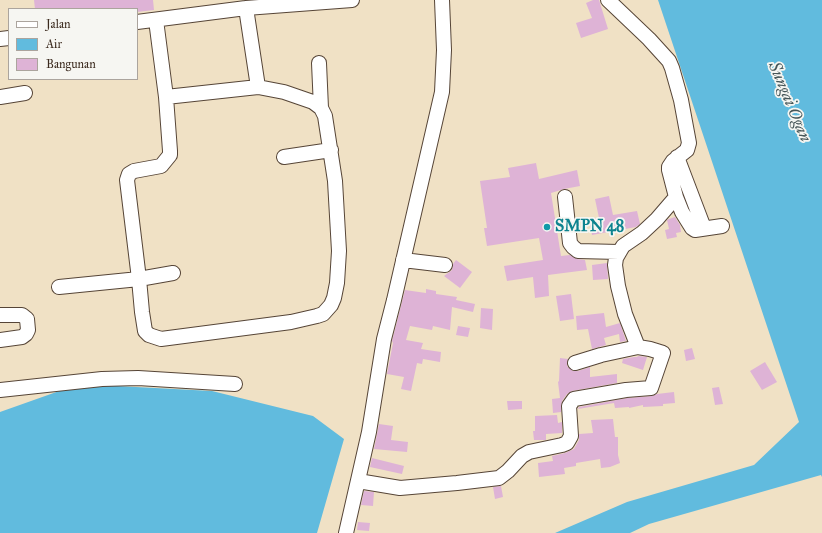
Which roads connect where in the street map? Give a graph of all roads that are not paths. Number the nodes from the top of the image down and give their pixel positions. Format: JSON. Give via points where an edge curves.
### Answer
{"nodes":[{"id":1,"x":352,"y":0,"type":"edge"},
{"id":2,"x":442,"y":0,"type":"edge"},
{"id":3,"x":608,"y":0,"type":"edge"},
{"id":4,"x":296,"y":2,"type":"edge"},
{"id":5,"x":246,"y":8,"type":"junction"},
{"id":6,"x":156,"y":20,"type":"junction"},
{"id":7,"x":138,"y":22,"type":"edge"},
{"id":8,"x":319,"y":64,"type":"dead end"},
{"id":9,"x":258,"y":87,"type":"junction"},
{"id":10,"x":25,"y":93,"type":"dead end"},
{"id":11,"x":0,"y":96,"type":"edge"},
{"id":12,"x":166,"y":97,"type":"junction"},
{"id":13,"x":321,"y":108,"type":"junction"},
{"id":14,"x":331,"y":150,"type":"junction"},
{"id":15,"x":284,"y":157,"type":"dead end"},
{"id":16,"x":677,"y":157,"type":"junction"},
{"id":17,"x":565,"y":197,"type":"dead end"},
{"id":18,"x":676,"y":197,"type":"junction"},
{"id":19,"x":722,"y":226,"type":"dead end"},
{"id":20,"x":704,"y":228,"type":"junction"},
{"id":21,"x":619,"y":252,"type":"junction"},
{"id":22,"x":403,"y":260,"type":"junction"},
{"id":23,"x":445,"y":265,"type":"dead end"},
{"id":24,"x":174,"y":273,"type":"dead end"},
{"id":25,"x":139,"y":279,"type":"junction"},
{"id":26,"x":59,"y":287,"type":"dead end"},
{"id":27,"x":0,"y":315,"type":"edge"},
{"id":28,"x":0,"y":340,"type":"edge"},
{"id":29,"x":638,"y":347,"type":"junction"},
{"id":30,"x":575,"y":363,"type":"dead end"},
{"id":31,"x":235,"y":384,"type":"dead end"},
{"id":32,"x":0,"y":390,"type":"edge"},
{"id":33,"x":358,"y":481,"type":"junction"},
{"id":34,"x":346,"y":533,"type":"edge"}],
"edges":[{"from":1,"to":4,"type":"street"},
{"from":2,"to":22,"type":"street","via":[[442,92]]},
{"from":3,"to":16,"type":"street","via":[[669,61],[681,100],[689,143],[687,150]]},
{"from":4,"to":5,"type":"street"},
{"from":5,"to":6,"type":"street"},
{"from":5,"to":9,"type":"street"},
{"from":6,"to":7,"type":"street"},
{"from":6,"to":12,"type":"street"},
{"from":8,"to":13,"type":"street"},
{"from":9,"to":12,"type":"street"},
{"from":9,"to":13,"type":"street","via":[[295,95]]},
{"from":10,"to":11,"type":"street"},
{"from":12,"to":25,"type":"street","via":[[170,151],[168,159],[161,166],[134,171],[127,180]]},
{"from":13,"to":14,"type":"street","via":[[325,116]]},
{"from":14,"to":15,"type":"street"},
{"from":14,"to":25,"type":"street","via":[[339,251],[334,298],[324,314],[291,322],[161,339],[145,331]]},
{"from":16,"to":18,"type":"street","via":[[669,170]]},
{"from":16,"to":20,"type":"street"},
{"from":17,"to":21,"type":"street","via":[[570,242],[573,247],[578,251]]},
{"from":18,"to":20,"type":"street","via":[[692,228]]},
{"from":18,"to":21,"type":"street","via":[[657,219]]},
{"from":19,"to":20,"type":"street"},
{"from":21,"to":29,"type":"street","via":[[615,265],[618,286]]},
{"from":22,"to":23,"type":"street"},
{"from":22,"to":33,"type":"street","via":[[384,339]]},
{"from":24,"to":25,"type":"street"},
{"from":25,"to":26,"type":"street"},
{"from":27,"to":28,"type":"street","via":[[22,315],[27,319],[28,330],[22,337]]},
{"from":29,"to":30,"type":"street"},
{"from":29,"to":33,"type":"street","via":[[663,353],[651,388],[574,399],[569,406],[571,436],[568,443],[529,452],[499,478],[400,488]]},
{"from":31,"to":32,"type":"street","via":[[138,378],[102,379]]},
{"from":33,"to":34,"type":"street"}]}
